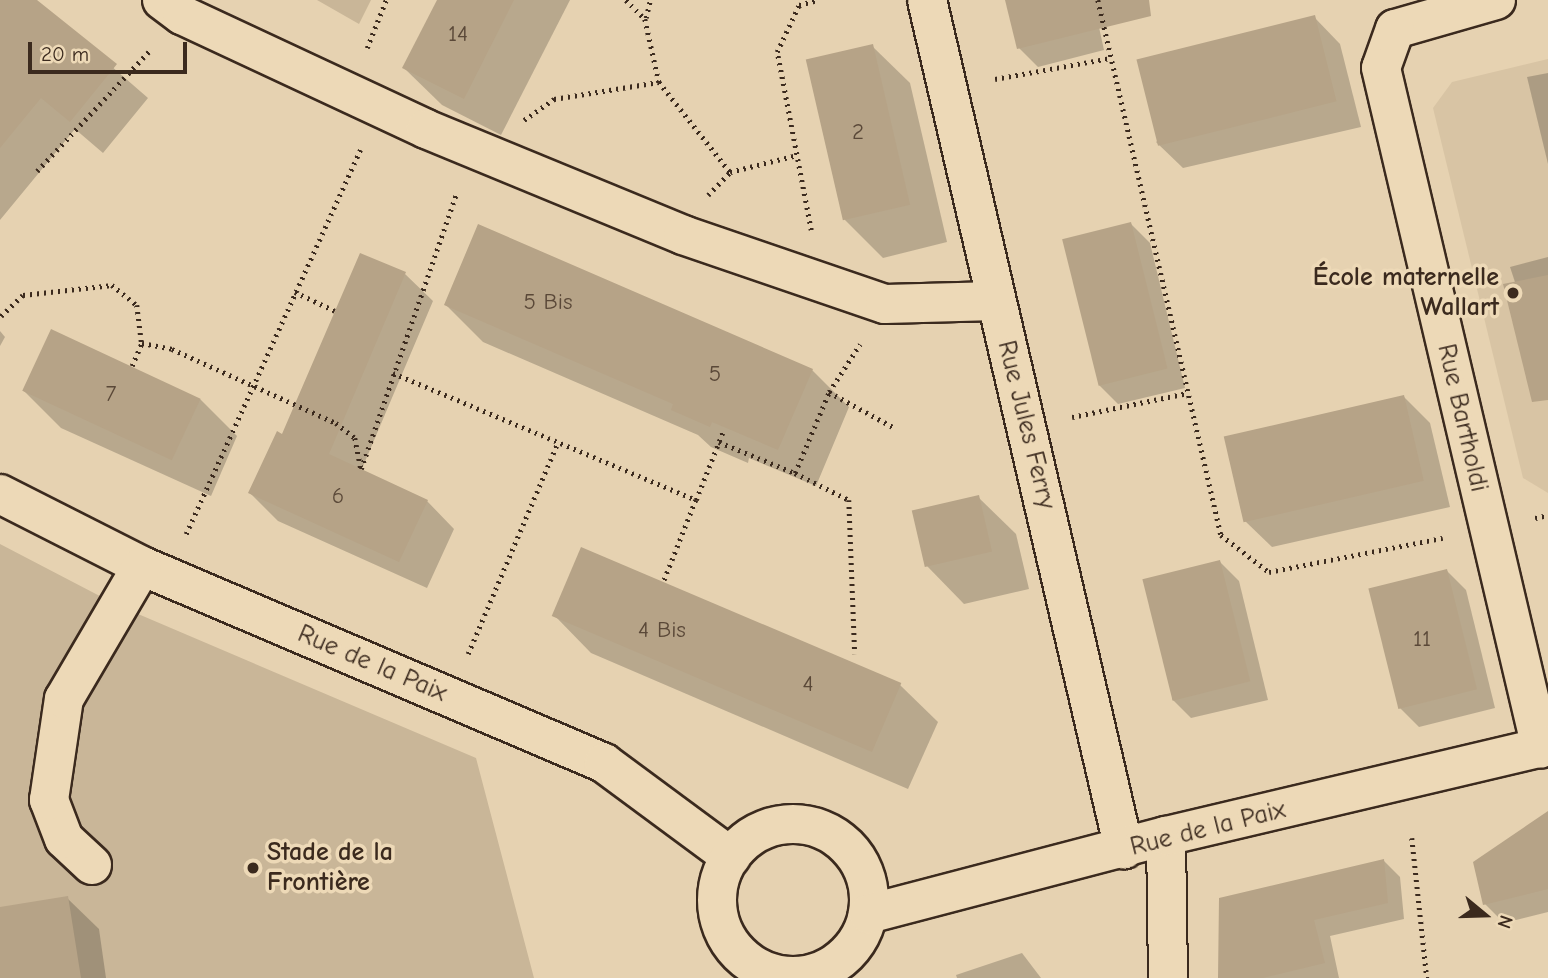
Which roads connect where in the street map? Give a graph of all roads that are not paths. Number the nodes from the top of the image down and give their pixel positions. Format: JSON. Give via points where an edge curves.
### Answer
{"nodes":[{"id":1,"x":927,"y":0,"type":"edge"},
{"id":2,"x":1496,"y":0,"type":"edge"},
{"id":3,"x":172,"y":7,"type":"edge"},
{"id":4,"x":996,"y":301,"type":"junction"},
{"id":5,"x":0,"y":494,"type":"edge"},
{"id":6,"x":154,"y":571,"type":"junction"},
{"id":7,"x":1544,"y":747,"type":"edge"},
{"id":8,"x":1167,"y":836,"type":"junction"},
{"id":9,"x":1124,"y":849,"type":"junction"},
{"id":10,"x":731,"y":857,"type":"junction"},
{"id":11,"x":92,"y":865,"type":"dead end"},
{"id":12,"x":868,"y":914,"type":"junction"},
{"id":13,"x":751,"y":973,"type":"edge"},
{"id":14,"x":1168,"y":978,"type":"edge"}],
"edges":[{"from":1,"to":4,"type":"street","name":"Rue Jules Ferry"},
{"from":2,"to":7,"type":"street","name":"Rue Bartholdi","via":[[1395,29],[1381,68]]},
{"from":3,"to":4,"type":"street","via":[[379,107],[674,231],[885,304]]},
{"from":4,"to":9,"type":"street","name":"Rue Jules Ferry"},
{"from":5,"to":6,"type":"street","name":"Rue de la Paix"},
{"from":6,"to":10,"type":"street","name":"Rue de la Paix","via":[[604,763]]},
{"from":6,"to":11,"type":"street","via":[[64,699],[50,800],[64,839]]},
{"from":7,"to":8,"type":"street","name":"Rue de la Paix"},
{"from":8,"to":9,"type":"street","name":"Rue de la Paix"},
{"from":8,"to":14,"type":"street"},
{"from":9,"to":12,"type":"street","name":"Rue de la Paix"},
{"from":10,"to":12,"type":"street","via":[[748,838],[772,827],[797,824],[822,830],[844,843],[860,863],[868,888]]},
{"from":10,"to":13,"type":"street","via":[[720,880],[717,905],[723,930]]},
{"from":12,"to":13,"type":"street","via":[[846,955],[826,969],[803,976]]}]}
